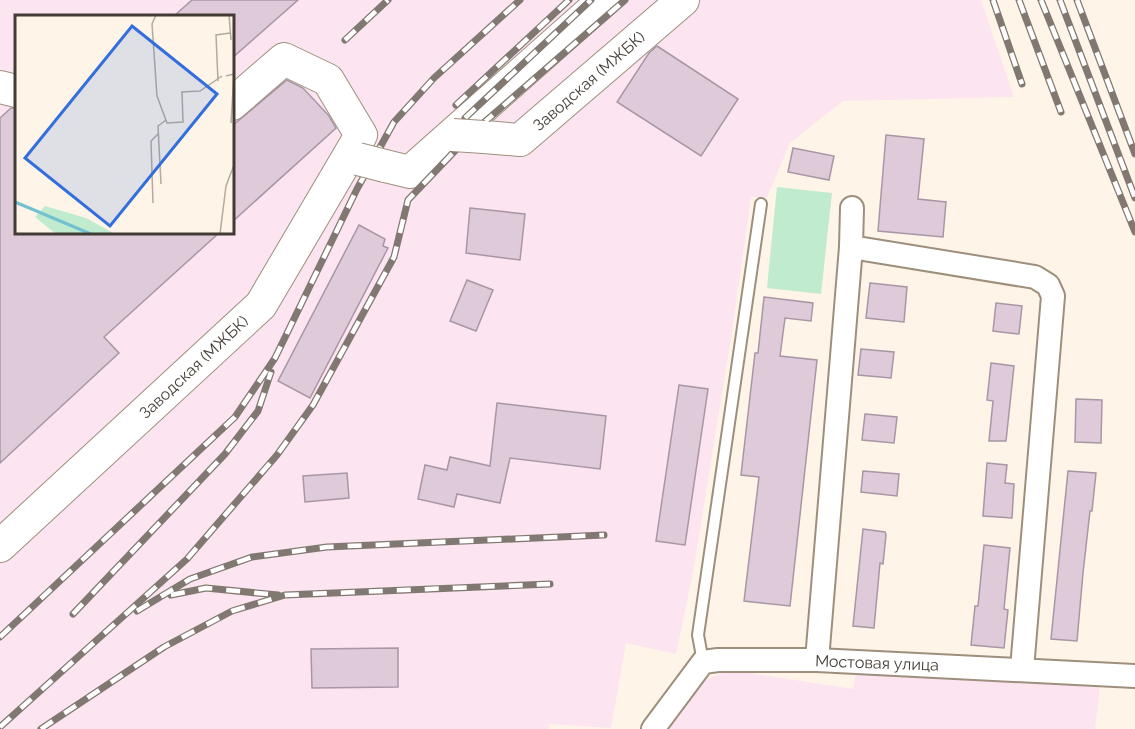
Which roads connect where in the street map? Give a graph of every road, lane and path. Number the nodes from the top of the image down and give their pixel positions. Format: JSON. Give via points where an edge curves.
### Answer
{"nodes":[{"id":1,"x":604,"y":0,"type":"edge"},
{"id":2,"x":683,"y":0,"type":"edge"},
{"id":3,"x":0,"y":87,"type":"edge"},
{"id":4,"x":15,"y":91,"type":"edge"},
{"id":5,"x":234,"y":102,"type":"edge"},
{"id":6,"x":452,"y":135,"type":"junction"},
{"id":7,"x":364,"y":161,"type":"junction"},
{"id":8,"x":761,"y":204,"type":"dead end"},
{"id":9,"x":852,"y":208,"type":"dead end"},
{"id":10,"x":851,"y":247,"type":"junction"},
{"id":11,"x":0,"y":546,"type":"edge"},
{"id":12,"x":817,"y":660,"type":"junction"},
{"id":13,"x":703,"y":662,"type":"junction"},
{"id":14,"x":1022,"y":669,"type":"junction"},
{"id":15,"x":1135,"y":676,"type":"edge"},
{"id":16,"x":653,"y":729,"type":"edge"}],
"edges":[{"from":1,"to":6,"type":"street"},
{"from":2,"to":6,"type":"street","name":"Заводская (МЖБК)","bridge":true,"via":[[520,140]]},
{"from":3,"to":4,"type":"street"},
{"from":5,"to":7,"type":"street","name":"Заводская (МЖБК)","via":[[284,59],[328,80],[361,135]]},
{"from":6,"to":7,"type":"street","via":[[410,172]]},
{"from":7,"to":11,"type":"street","name":"Заводская (МЖБК)","via":[[261,305]]},
{"from":8,"to":13,"type":"lane","via":[[698,635]]},
{"from":9,"to":10,"type":"street"},
{"from":10,"to":12,"type":"street"},
{"from":10,"to":14,"type":"street","via":[[1035,277],[1048,285],[1053,296]]},
{"from":12,"to":13,"type":"street","name":"Мостовая улица"},
{"from":12,"to":14,"type":"street","name":"Мостовая улица"},
{"from":13,"to":16,"type":"street"},
{"from":14,"to":15,"type":"street","name":"Мостовая улица"}]}
